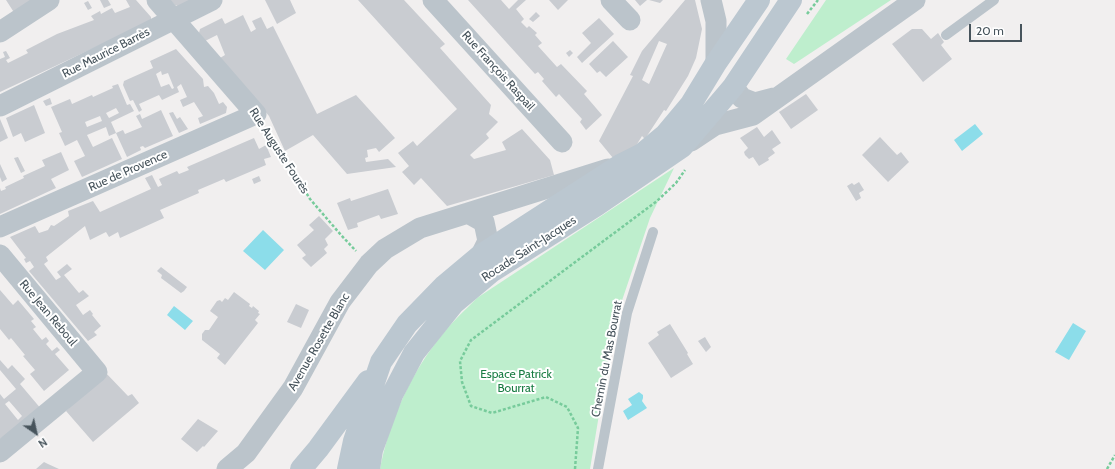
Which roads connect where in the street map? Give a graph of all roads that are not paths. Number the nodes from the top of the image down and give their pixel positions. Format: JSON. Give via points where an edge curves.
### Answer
{"nodes":[{"id":1,"x":49,"y":0,"type":"edge"},
{"id":2,"x":157,"y":0,"type":"edge"},
{"id":3,"x":212,"y":0,"type":"edge"},
{"id":4,"x":433,"y":0,"type":"edge"},
{"id":5,"x":611,"y":0,"type":"edge"},
{"id":6,"x":711,"y":0,"type":"edge"},
{"id":7,"x":759,"y":0,"type":"edge"},
{"id":8,"x":777,"y":0,"type":"edge"},
{"id":9,"x":791,"y":0,"type":"edge"},
{"id":10,"x":915,"y":0,"type":"edge"},
{"id":11,"x":994,"y":0,"type":"edge"},
{"id":12,"x":173,"y":19,"type":"junction"},
{"id":13,"x":630,"y":20,"type":"dead end"},
{"id":14,"x":0,"y":32,"type":"edge"},
{"id":15,"x":946,"y":35,"type":"dead end"},
{"id":16,"x":716,"y":63,"type":"junction"},
{"id":17,"x":733,"y":87,"type":"junction"},
{"id":18,"x":775,"y":98,"type":"junction"},
{"id":19,"x":0,"y":106,"type":"edge"},
{"id":20,"x":256,"y":114,"type":"joint"},
{"id":21,"x":562,"y":142,"type":"dead end"},
{"id":22,"x":686,"y":151,"type":"junction"},
{"id":23,"x":622,"y":164,"type":"junction"},
{"id":24,"x":468,"y":213,"type":"junction"},
{"id":25,"x":0,"y":228,"type":"edge"},
{"id":26,"x":653,"y":232,"type":"dead end"},
{"id":27,"x":0,"y":255,"type":"edge"},
{"id":28,"x":481,"y":255,"type":"junction"},
{"id":29,"x":381,"y":362,"type":"junction"},
{"id":30,"x":0,"y":452,"type":"edge"},
{"id":31,"x":227,"y":469,"type":"edge"},
{"id":32,"x":301,"y":469,"type":"edge"},
{"id":33,"x":348,"y":469,"type":"edge"},
{"id":34,"x":369,"y":469,"type":"edge"},
{"id":35,"x":598,"y":469,"type":"edge"}],
"edges":[{"from":1,"to":14,"type":"street"},
{"from":2,"to":12,"type":"street","name":"Rue Auguste Fourès"},
{"from":3,"to":12,"type":"street","name":"Rue Maurice Barrès"},
{"from":4,"to":21,"type":"street","name":"Rue François Raspail"},
{"from":5,"to":13,"type":"street"},
{"from":6,"to":16,"type":"street","via":[[716,21]]},
{"from":7,"to":16,"type":"main road","name":"Rocade Saint-Jacques"},
{"from":8,"to":22,"type":"main road","via":[[702,112]]},
{"from":9,"to":17,"type":"main road"},
{"from":10,"to":18,"type":"street"},
{"from":11,"to":15,"type":"lane"},
{"from":12,"to":19,"type":"street","name":"Rue Maurice Barrès"},
{"from":12,"to":20,"type":"street","name":"Rue Auguste Fourès"},
{"from":16,"to":23,"type":"main road","name":"Rocade Saint-Jacques","via":[[691,104],[665,135],[642,154]]},
{"from":17,"to":18,"type":"street","via":[[742,98],[755,103]]},
{"from":17,"to":22,"type":"main road"},
{"from":18,"to":22,"type":"street","via":[[753,115],[715,125]]},
{"from":20,"to":25,"type":"street","name":"Rue de Provence"},
{"from":22,"to":34,"type":"main road","name":"Rocade Saint-Jacques","via":[[490,272],[454,303],[414,353],[392,395],[372,450]]},
{"from":23,"to":24,"type":"street","name":"Avenue Rosette Blanc"},
{"from":23,"to":28,"type":"main road","name":"Rocade Saint-Jacques"},
{"from":24,"to":28,"type":"street","via":[[484,222],[488,241]]},
{"from":24,"to":31,"type":"street","name":"Avenue Rosette Blanc","via":[[420,228],[385,248],[369,264],[340,302],[293,388],[246,453]]},
{"from":26,"to":35,"type":"lane","name":"Chemin du Mas Bourrat","via":[[627,313]]},
{"from":27,"to":30,"type":"street","name":"Rue Jean Reboul","via":[[97,372]]},
{"from":28,"to":29,"type":"main road","name":"Rocade Saint-Jacques","via":[[444,286],[407,324]]},
{"from":29,"to":32,"type":"main road"},
{"from":29,"to":33,"type":"main road","name":"Rocade Saint-Jacques","via":[[354,441]]}]}
